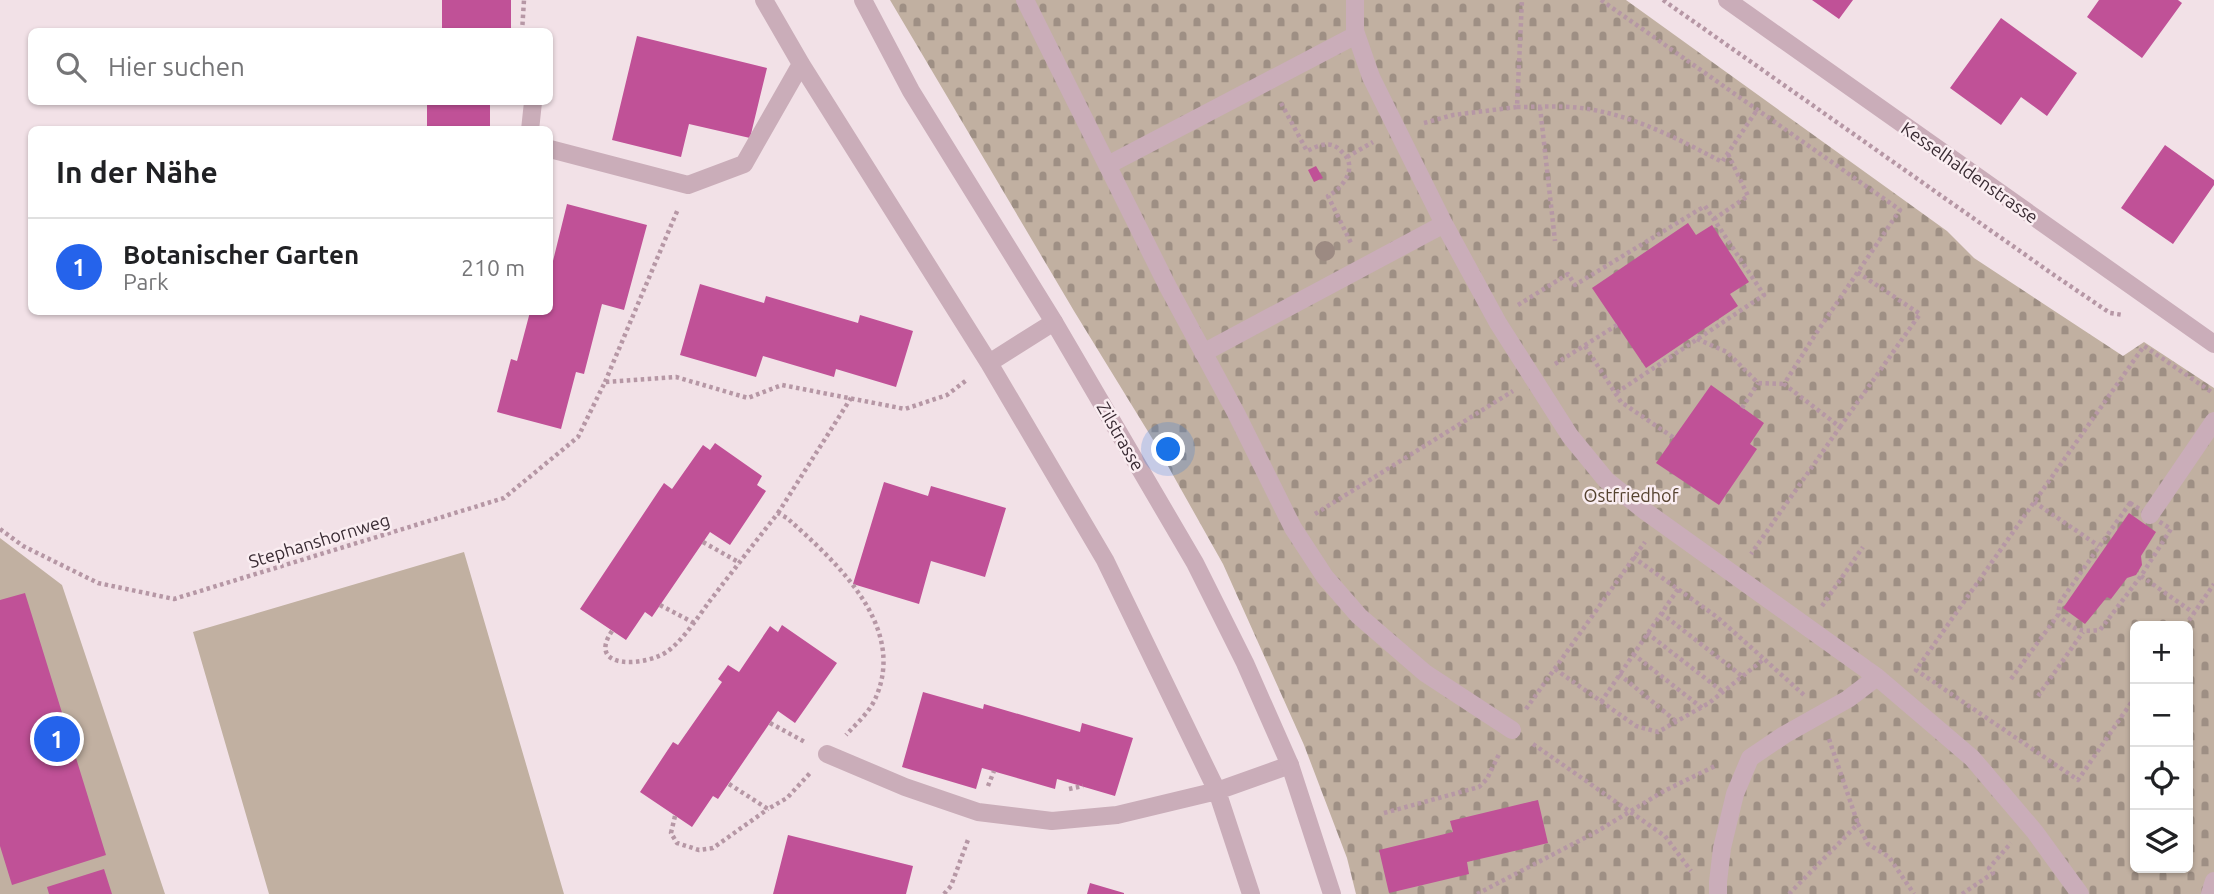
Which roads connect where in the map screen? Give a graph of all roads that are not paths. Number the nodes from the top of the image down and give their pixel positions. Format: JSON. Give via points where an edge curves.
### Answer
{"nodes":[{"id":1,"x":764,"y":0,"type":"edge"},
{"id":2,"x":863,"y":0,"type":"edge"},
{"id":3,"x":1025,"y":0,"type":"edge"},
{"id":4,"x":1355,"y":0,"type":"edge"},
{"id":5,"x":1727,"y":0,"type":"edge"},
{"id":6,"x":1356,"y":35,"type":"junction"},
{"id":7,"x":801,"y":64,"type":"junction"},
{"id":8,"x":533,"y":105,"type":"edge"},
{"id":9,"x":530,"y":126,"type":"edge"},
{"id":10,"x":553,"y":150,"type":"edge"},
{"id":11,"x":1108,"y":164,"type":"junction"},
{"id":12,"x":1444,"y":224,"type":"junction"},
{"id":13,"x":1054,"y":322,"type":"junction"},
{"id":14,"x":2214,"y":344,"type":"edge"},
{"id":15,"x":1203,"y":354,"type":"junction"},
{"id":16,"x":989,"y":363,"type":"junction"},
{"id":17,"x":2214,"y":421,"type":"edge"},
{"id":18,"x":2150,"y":515,"type":"road end"},
{"id":19,"x":1877,"y":677,"type":"junction"},
{"id":20,"x":1512,"y":730,"type":"road end"},
{"id":21,"x":827,"y":754,"type":"road end"},
{"id":22,"x":1290,"y":765,"type":"junction"},
{"id":23,"x":1217,"y":791,"type":"junction"},
{"id":24,"x":2214,"y":881,"type":"edge"},
{"id":25,"x":1251,"y":894,"type":"edge"},
{"id":26,"x":1332,"y":894,"type":"edge"},
{"id":27,"x":1718,"y":894,"type":"edge"},
{"id":28,"x":2080,"y":894,"type":"edge"},
{"id":29,"x":2210,"y":894,"type":"edge"}],
"edges":[{"from":1,"to":7,"type":"street"},
{"from":2,"to":13,"type":"street","name":"Zilstrasse","via":[[911,91]]},
{"from":3,"to":11,"type":"street"},
{"from":4,"to":6,"type":"street"},
{"from":5,"to":14,"type":"street","name":"Kesselhaldenstrasse"},
{"from":6,"to":11,"type":"street"},
{"from":6,"to":12,"type":"street","via":[[1371,77]]},
{"from":7,"to":10,"type":"street","via":[[744,164],[688,185]]},
{"from":7,"to":16,"type":"street"},
{"from":8,"to":9,"type":"street"},
{"from":11,"to":15,"type":"street"},
{"from":12,"to":15,"type":"street"},
{"from":12,"to":19,"type":"street","via":[[1533,378],[1570,436],[1606,480]]},
{"from":13,"to":16,"type":"street"},
{"from":13,"to":22,"type":"street","name":"Zilstrasse","via":[[1195,563]]},
{"from":15,"to":20,"type":"street","via":[[1293,528],[1325,578],[1359,616],[1425,673]]},
{"from":16,"to":23,"type":"street","via":[[1105,560]]},
{"from":17,"to":18,"type":"street"},
{"from":19,"to":27,"type":"street","via":[[1750,758],[1721,848]]},
{"from":19,"to":28,"type":"street","via":[[1972,758]]},
{"from":21,"to":23,"type":"street","via":[[978,812],[1052,821],[1117,815]]},
{"from":22,"to":23,"type":"street"},
{"from":22,"to":26,"type":"street","name":"Zilstrasse"},
{"from":23,"to":25,"type":"street"},
{"from":24,"to":29,"type":"street"}]}
